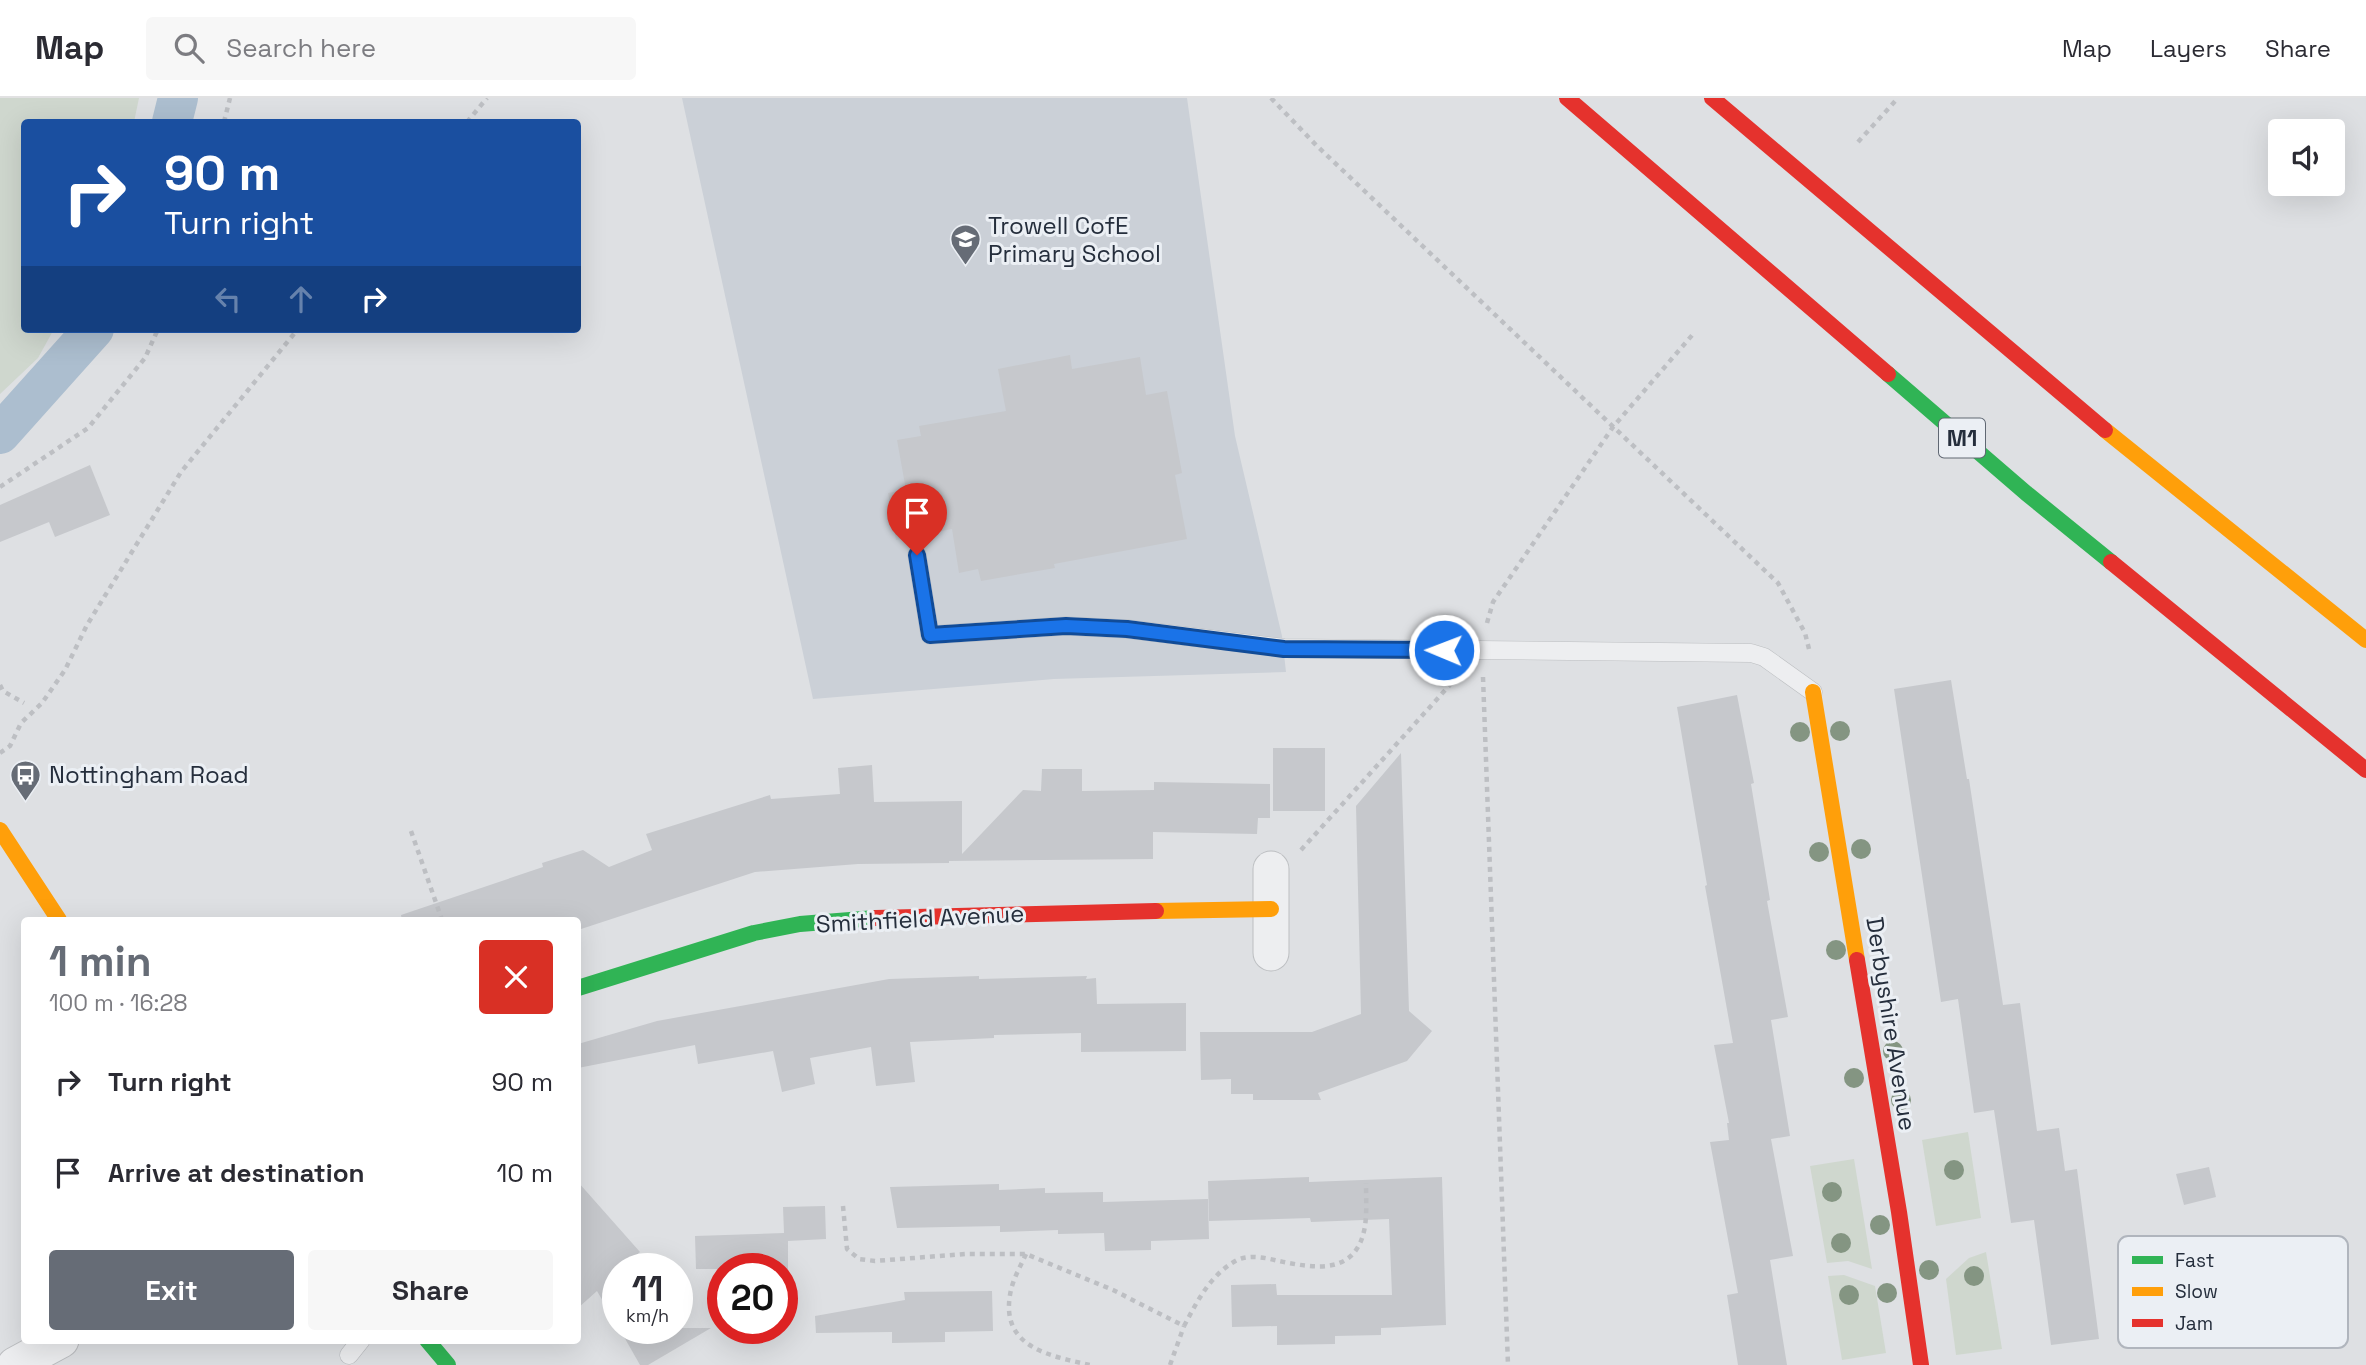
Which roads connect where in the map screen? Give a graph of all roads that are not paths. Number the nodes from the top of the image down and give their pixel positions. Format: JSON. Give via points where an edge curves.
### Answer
{"nodes":[{"id":1,"x":1567,"y":98,"type":"edge"},
{"id":2,"x":1712,"y":98,"type":"edge"},
{"id":3,"x":917,"y":555,"type":"dead end"},
{"id":4,"x":2366,"y":640,"type":"edge"},
{"id":5,"x":1813,"y":692,"type":"joint"},
{"id":6,"x":2366,"y":770,"type":"edge"},
{"id":7,"x":0,"y":830,"type":"edge"},
{"id":8,"x":1270,"y":869,"type":"road end"},
{"id":9,"x":1271,"y":909,"type":"junction"},
{"id":10,"x":57,"y":917,"type":"edge"},
{"id":11,"x":1271,"y":953,"type":"dead end"},
{"id":12,"x":581,"y":987,"type":"edge"},
{"id":13,"x":54,"y":1344,"type":"edge"},
{"id":14,"x":358,"y":1344,"type":"edge"},
{"id":15,"x":430,"y":1344,"type":"edge"},
{"id":16,"x":349,"y":1355,"type":"dead end"},
{"id":17,"x":15,"y":1365,"type":"edge"},
{"id":18,"x":448,"y":1365,"type":"edge"},
{"id":19,"x":1921,"y":1365,"type":"edge"}],
"edges":[{"from":1,"to":6,"type":"main road","number":"M1","via":[[2026,493]]},
{"from":2,"to":4,"type":"main road","via":[[2065,398]]},
{"from":3,"to":5,"type":"lane","via":[[930,635],[1066,626],[1284,649],[1751,653],[1764,656]]},
{"from":5,"to":19,"type":"main road","name":"Derbyshire Avenue"},
{"from":7,"to":10,"type":"main road"},
{"from":8,"to":9,"type":"street"},
{"from":9,"to":11,"type":"street"},
{"from":9,"to":12,"type":"main road","name":"Smithfield Avenue","via":[[897,916],[800,924],[706,946]]},
{"from":13,"to":17,"type":"street"},
{"from":14,"to":16,"type":"lane"},
{"from":15,"to":18,"type":"main road"}]}
